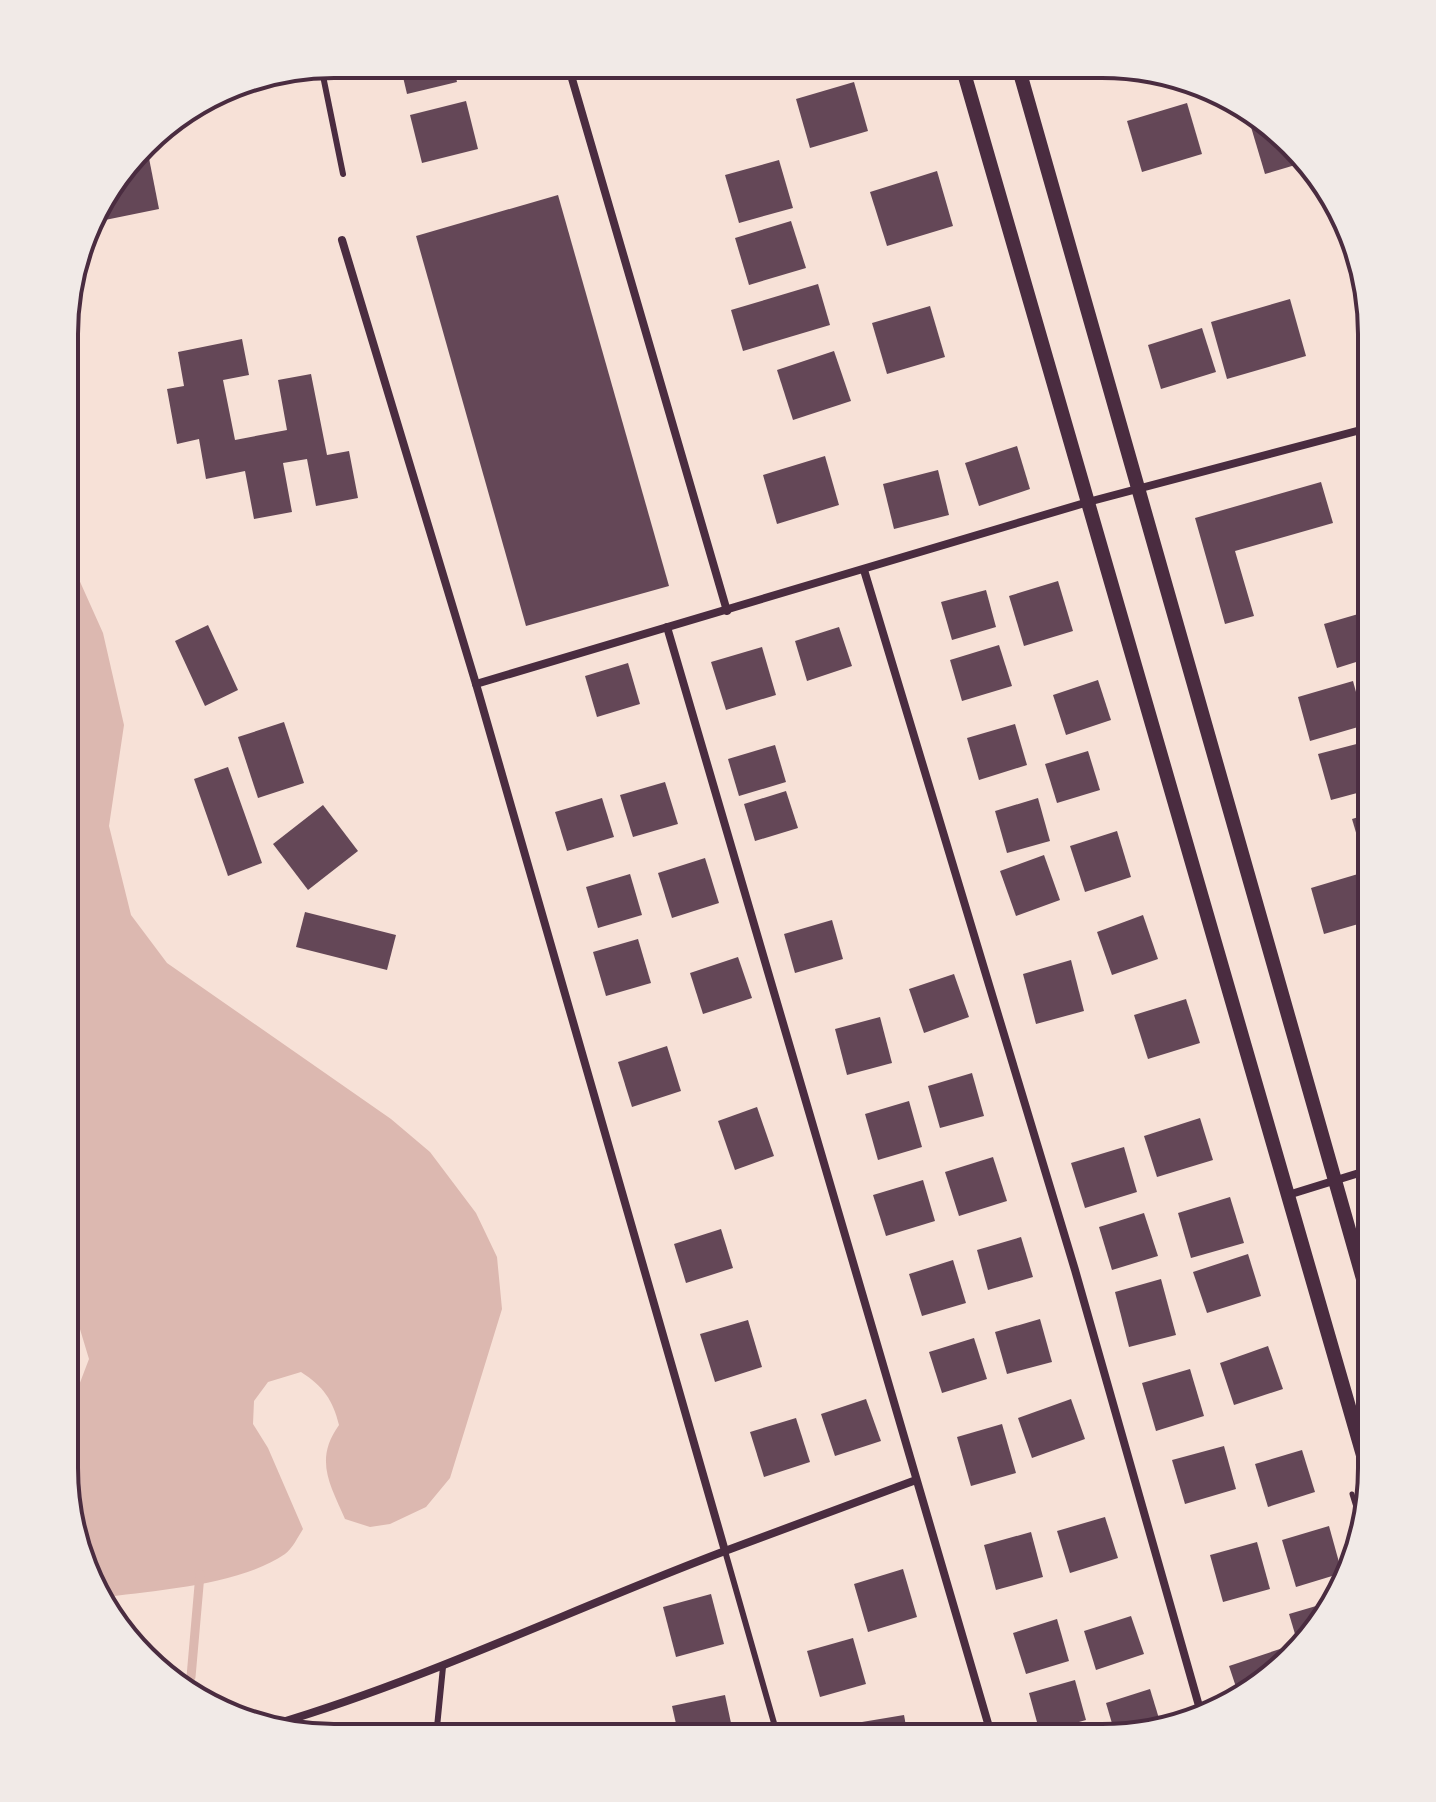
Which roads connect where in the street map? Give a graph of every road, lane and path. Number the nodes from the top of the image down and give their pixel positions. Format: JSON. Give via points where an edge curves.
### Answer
{"nodes":[{"id":1,"x":572,"y":78,"type":"edge"},
{"id":2,"x":965,"y":78,"type":"edge"},
{"id":3,"x":1021,"y":78,"type":"edge"},
{"id":4,"x":324,"y":79,"type":"edge"},
{"id":5,"x":343,"y":174,"type":"dead end"},
{"id":6,"x":342,"y":240,"type":"dead end"},
{"id":7,"x":1358,"y":431,"type":"edge"},
{"id":8,"x":1139,"y":489,"type":"junction"},
{"id":9,"x":1088,"y":502,"type":"junction"},
{"id":10,"x":864,"y":570,"type":"junction"},
{"id":11,"x":727,"y":611,"type":"junction"},
{"id":12,"x":667,"y":627,"type":"junction"},
{"id":13,"x":476,"y":684,"type":"junction"},
{"id":14,"x":1357,"y":1173,"type":"edge"},
{"id":15,"x":1335,"y":1180,"type":"junction"},
{"id":16,"x":1288,"y":1195,"type":"junction"},
{"id":17,"x":1357,"y":1258,"type":"edge"},
{"id":18,"x":1357,"y":1435,"type":"edge"},
{"id":19,"x":916,"y":1480,"type":"junction"},
{"id":20,"x":725,"y":1551,"type":"junction"},
{"id":21,"x":443,"y":1667,"type":"junction"},
{"id":22,"x":1199,"y":1705,"type":"edge"},
{"id":23,"x":290,"y":1720,"type":"edge"},
{"id":24,"x":437,"y":1723,"type":"edge"},
{"id":25,"x":774,"y":1723,"type":"edge"},
{"id":26,"x":988,"y":1723,"type":"edge"}],
"edges":[{"from":1,"to":11,"type":"street"},
{"from":2,"to":9,"type":"street"},
{"from":3,"to":8,"type":"street"},
{"from":4,"to":5,"type":"lane"},
{"from":6,"to":13,"type":"street"},
{"from":7,"to":8,"type":"street"},
{"from":8,"to":9,"type":"street"},
{"from":8,"to":15,"type":"street"},
{"from":9,"to":10,"type":"street"},
{"from":9,"to":16,"type":"street"},
{"from":10,"to":11,"type":"street"},
{"from":10,"to":22,"type":"street","via":[[978,942]]},
{"from":11,"to":12,"type":"street"},
{"from":12,"to":13,"type":"street"},
{"from":12,"to":19,"type":"street"},
{"from":13,"to":20,"type":"street"},
{"from":14,"to":15,"type":"street"},
{"from":15,"to":16,"type":"street"},
{"from":15,"to":17,"type":"street"},
{"from":16,"to":18,"type":"street"},
{"from":19,"to":20,"type":"street"},
{"from":19,"to":26,"type":"street"},
{"from":20,"to":21,"type":"street"},
{"from":20,"to":25,"type":"lane"},
{"from":21,"to":23,"type":"street"},
{"from":21,"to":24,"type":"lane"}]}
